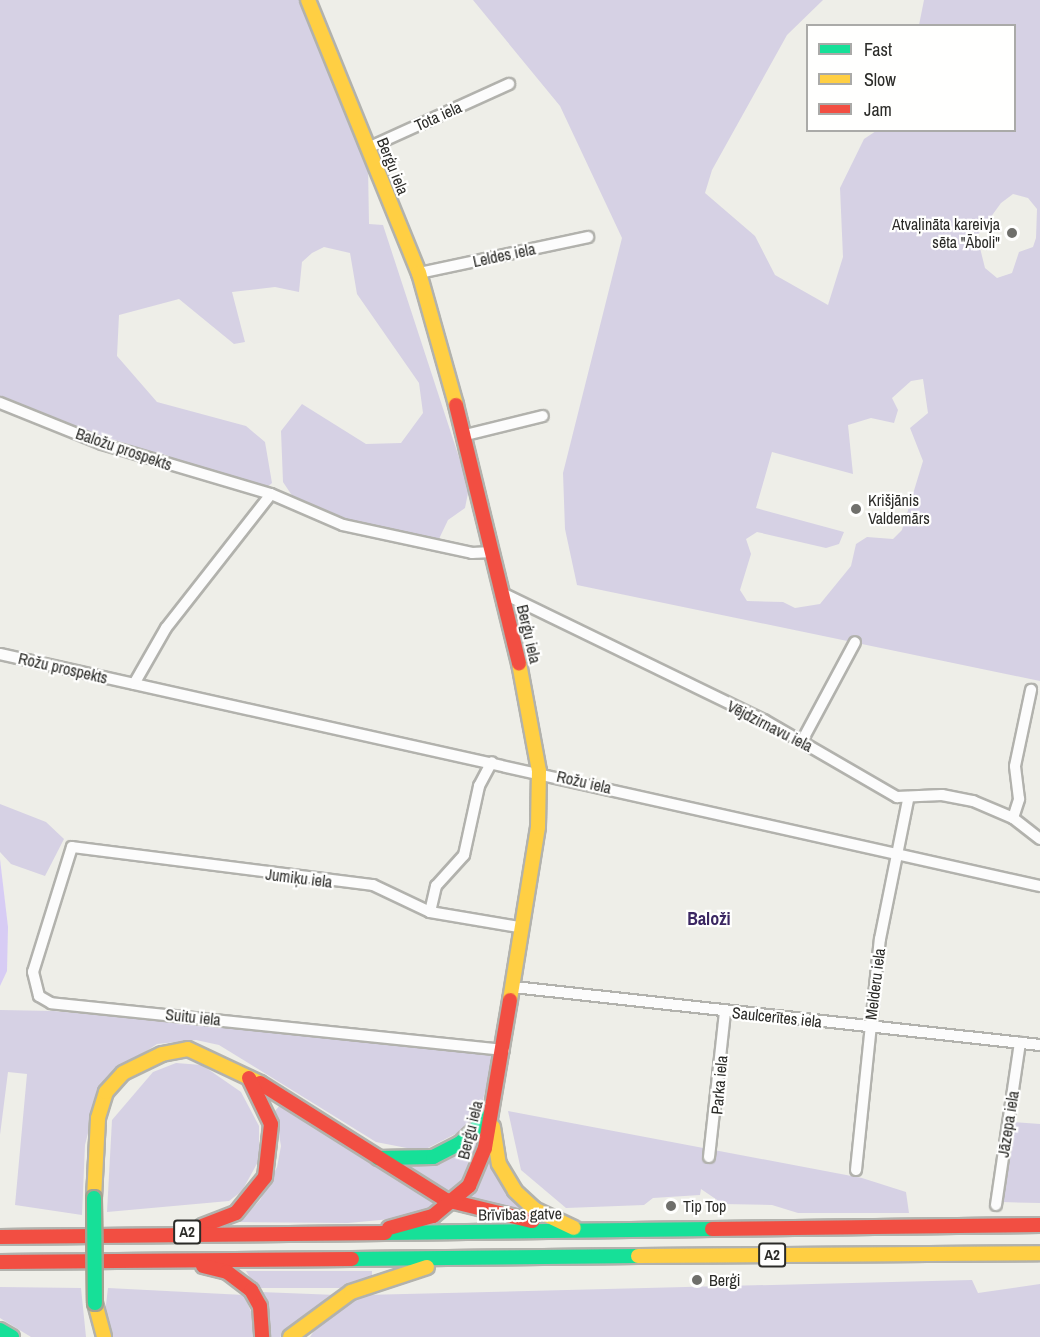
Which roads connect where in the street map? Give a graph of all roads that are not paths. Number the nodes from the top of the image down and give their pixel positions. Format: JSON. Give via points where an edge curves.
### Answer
{"nodes":[{"id":1,"x":308,"y":0,"type":"edge"},
{"id":2,"x":508,"y":84,"type":"dead end"},
{"id":3,"x":368,"y":148,"type":"junction"},
{"id":4,"x":588,"y":237,"type":"dead end"},
{"id":5,"x":419,"y":273,"type":"junction"},
{"id":6,"x":0,"y":403,"type":"edge"},
{"id":7,"x":543,"y":416,"type":"dead end"},
{"id":8,"x":466,"y":435,"type":"junction"},
{"id":9,"x":270,"y":494,"type":"junction"},
{"id":10,"x":492,"y":552,"type":"junction"},
{"id":11,"x":502,"y":593,"type":"junction"},
{"id":12,"x":855,"y":642,"type":"dead end"},
{"id":13,"x":0,"y":654,"type":"edge"},
{"id":14,"x":130,"y":683,"type":"junction"},
{"id":15,"x":1031,"y":690,"type":"dead end"},
{"id":16,"x":802,"y":741,"type":"junction"},
{"id":17,"x":492,"y":762,"type":"junction"},
{"id":18,"x":539,"y":771,"type":"junction"},
{"id":19,"x":908,"y":800,"type":"junction"},
{"id":20,"x":1013,"y":818,"type":"junction"},
{"id":21,"x":1040,"y":839,"type":"edge"},
{"id":22,"x":72,"y":847,"type":"joint"},
{"id":23,"x":897,"y":855,"type":"junction"},
{"id":24,"x":1040,"y":886,"type":"edge"},
{"id":25,"x":430,"y":912,"type":"junction"},
{"id":26,"x":519,"y":927,"type":"junction"},
{"id":27,"x":514,"y":987,"type":"junction"},
{"id":28,"x":725,"y":1012,"type":"junction"},
{"id":29,"x":870,"y":1026,"type":"junction"},
{"id":30,"x":1020,"y":1043,"type":"junction"},
{"id":31,"x":1040,"y":1046,"type":"edge"},
{"id":32,"x":504,"y":1050,"type":"junction"},
{"id":33,"x":244,"y":1072,"type":"junction"},
{"id":34,"x":492,"y":1113,"type":"junction"},
{"id":35,"x":369,"y":1156,"type":"junction"},
{"id":36,"x":709,"y":1157,"type":"dead end"},
{"id":37,"x":856,"y":1170,"type":"dead end"},
{"id":38,"x":454,"y":1203,"type":"junction"},
{"id":39,"x":996,"y":1205,"type":"dead end"},
{"id":40,"x":561,"y":1223,"type":"junction"},
{"id":41,"x":1040,"y":1225,"type":"edge"},
{"id":42,"x":579,"y":1230,"type":"junction"},
{"id":43,"x":370,"y":1232,"type":"junction"},
{"id":44,"x":115,"y":1234,"type":"junction"},
{"id":45,"x":0,"y":1237,"type":"edge"},
{"id":46,"x":1040,"y":1253,"type":"edge"},
{"id":47,"x":509,"y":1257,"type":"junction"},
{"id":48,"x":178,"y":1260,"type":"junction"},
{"id":49,"x":0,"y":1262,"type":"edge"},
{"id":50,"x":309,"y":1323,"type":"junction"},
{"id":51,"x":0,"y":1330,"type":"edge"},
{"id":52,"x":101,"y":1334,"type":"edge"},
{"id":53,"x":12,"y":1337,"type":"edge"},
{"id":54,"x":262,"y":1337,"type":"edge"},
{"id":55,"x":290,"y":1337,"type":"edge"},
{"id":56,"x":298,"y":1337,"type":"edge"}],
"edges":[{"from":1,"to":3,"type":"main road","name":"Berģu iela"},
{"from":2,"to":3,"type":"street","name":"Tota iela"},
{"from":3,"to":5,"type":"main road","name":"Berģu iela"},
{"from":4,"to":5,"type":"street","name":"Leldes iela"},
{"from":5,"to":8,"type":"main road","name":"Berģu iela"},
{"from":6,"to":9,"type":"street","name":"Baložu prospekts","via":[[102,444]]},
{"from":7,"to":8,"type":"street"},
{"from":8,"to":10,"type":"main road","name":"Berģu iela"},
{"from":9,"to":10,"type":"street","via":[[343,525],[472,553]]},
{"from":9,"to":14,"type":"street","via":[[166,628]]},
{"from":10,"to":11,"type":"main road","name":"Berģu iela"},
{"from":11,"to":16,"type":"street","name":"Vējdzirnavu iela"},
{"from":11,"to":18,"type":"main road","name":"Berģu iela"},
{"from":12,"to":16,"type":"street"},
{"from":13,"to":14,"type":"street","name":"Rožu prospekts"},
{"from":14,"to":17,"type":"street","name":"Rožu iela"},
{"from":15,"to":20,"type":"street","via":[[1015,766],[1018,799]]},
{"from":16,"to":19,"type":"street","name":"Vējdzirnavu iela"},
{"from":17,"to":18,"type":"street","name":"Rožu iela"},
{"from":17,"to":25,"type":"street","via":[[478,786],[464,855],[436,886]]},
{"from":18,"to":23,"type":"street","name":"Rožu iela"},
{"from":18,"to":26,"type":"main road","name":"Berģu iela","via":[[538,827]]},
{"from":19,"to":20,"type":"street","via":[[942,795]]},
{"from":19,"to":23,"type":"street","name":"Melderu iela"},
{"from":20,"to":21,"type":"street"},
{"from":22,"to":25,"type":"street","name":"Jumiķu iela","via":[[373,885]]},
{"from":22,"to":32,"type":"street","name":"Suitu iela","via":[[33,972],[39,996],[51,1003]]},
{"from":23,"to":24,"type":"street","name":"Rožu iela"},
{"from":23,"to":29,"type":"street","name":"Melderu iela"},
{"from":25,"to":26,"type":"street","name":"Jumiķu iela"},
{"from":26,"to":27,"type":"main road","name":"Berģu iela"},
{"from":27,"to":28,"type":"street","name":"Saulcerītes iela"},
{"from":27,"to":32,"type":"main road","name":"Berģu iela"},
{"from":28,"to":29,"type":"street","name":"Saulcerītes iela"},
{"from":28,"to":36,"type":"street","name":"Parka iela"},
{"from":29,"to":30,"type":"street","name":"Saulcerītes iela"},
{"from":29,"to":37,"type":"street","name":"Melderu iela"},
{"from":30,"to":31,"type":"street","name":"Saulcerītes iela"},
{"from":30,"to":39,"type":"street","name":"Jāzepa iela"},
{"from":32,"to":34,"type":"main road","name":"Berģu iela"},
{"from":33,"to":35,"type":"main road"},
{"from":33,"to":44,"type":"main road","via":[[271,1124],[272,1151],[253,1197],[216,1223]]},
{"from":33,"to":52,"type":"main road","bridge":true,"via":[[188,1049],[162,1054],[123,1073],[106,1092],[98,1118],[94,1198],[95,1302]]},
{"from":34,"to":35,"type":"main road","via":[[471,1135],[433,1157],[396,1161]]},
{"from":34,"to":38,"type":"main road","name":"Berģu iela","via":[[477,1171]]},
{"from":34,"to":40,"type":"main road","via":[[495,1150],[506,1180],[534,1209]]},
{"from":35,"to":38,"type":"main road"},
{"from":38,"to":40,"type":"main road","via":[[517,1221]]},
{"from":38,"to":43,"type":"main road","name":"Berģu iela","via":[[433,1216]]},
{"from":40,"to":42,"type":"main road"},
{"from":41,"to":42,"type":"main road","name":"Brīvības gatve","number":"A2"},
{"from":42,"to":43,"type":"main road","name":"Brīvības gatve","number":"A2"},
{"from":43,"to":44,"type":"main road","name":"Brīvības gatve","number":"A2"},
{"from":44,"to":45,"type":"main road","name":"Brīvības gatve","number":"A2"},
{"from":46,"to":47,"type":"main road","number":"A2"},
{"from":47,"to":48,"type":"main road","number":"A2"},
{"from":47,"to":50,"type":"main road","via":[[482,1265],[409,1269],[377,1279]]},
{"from":48,"to":49,"type":"main road","number":"A2"},
{"from":48,"to":54,"type":"main road","via":[[227,1272],[248,1287],[260,1306]]},
{"from":50,"to":55,"type":"main road"},
{"from":50,"to":56,"type":"main road"},
{"from":51,"to":53,"type":"main road"}]}
